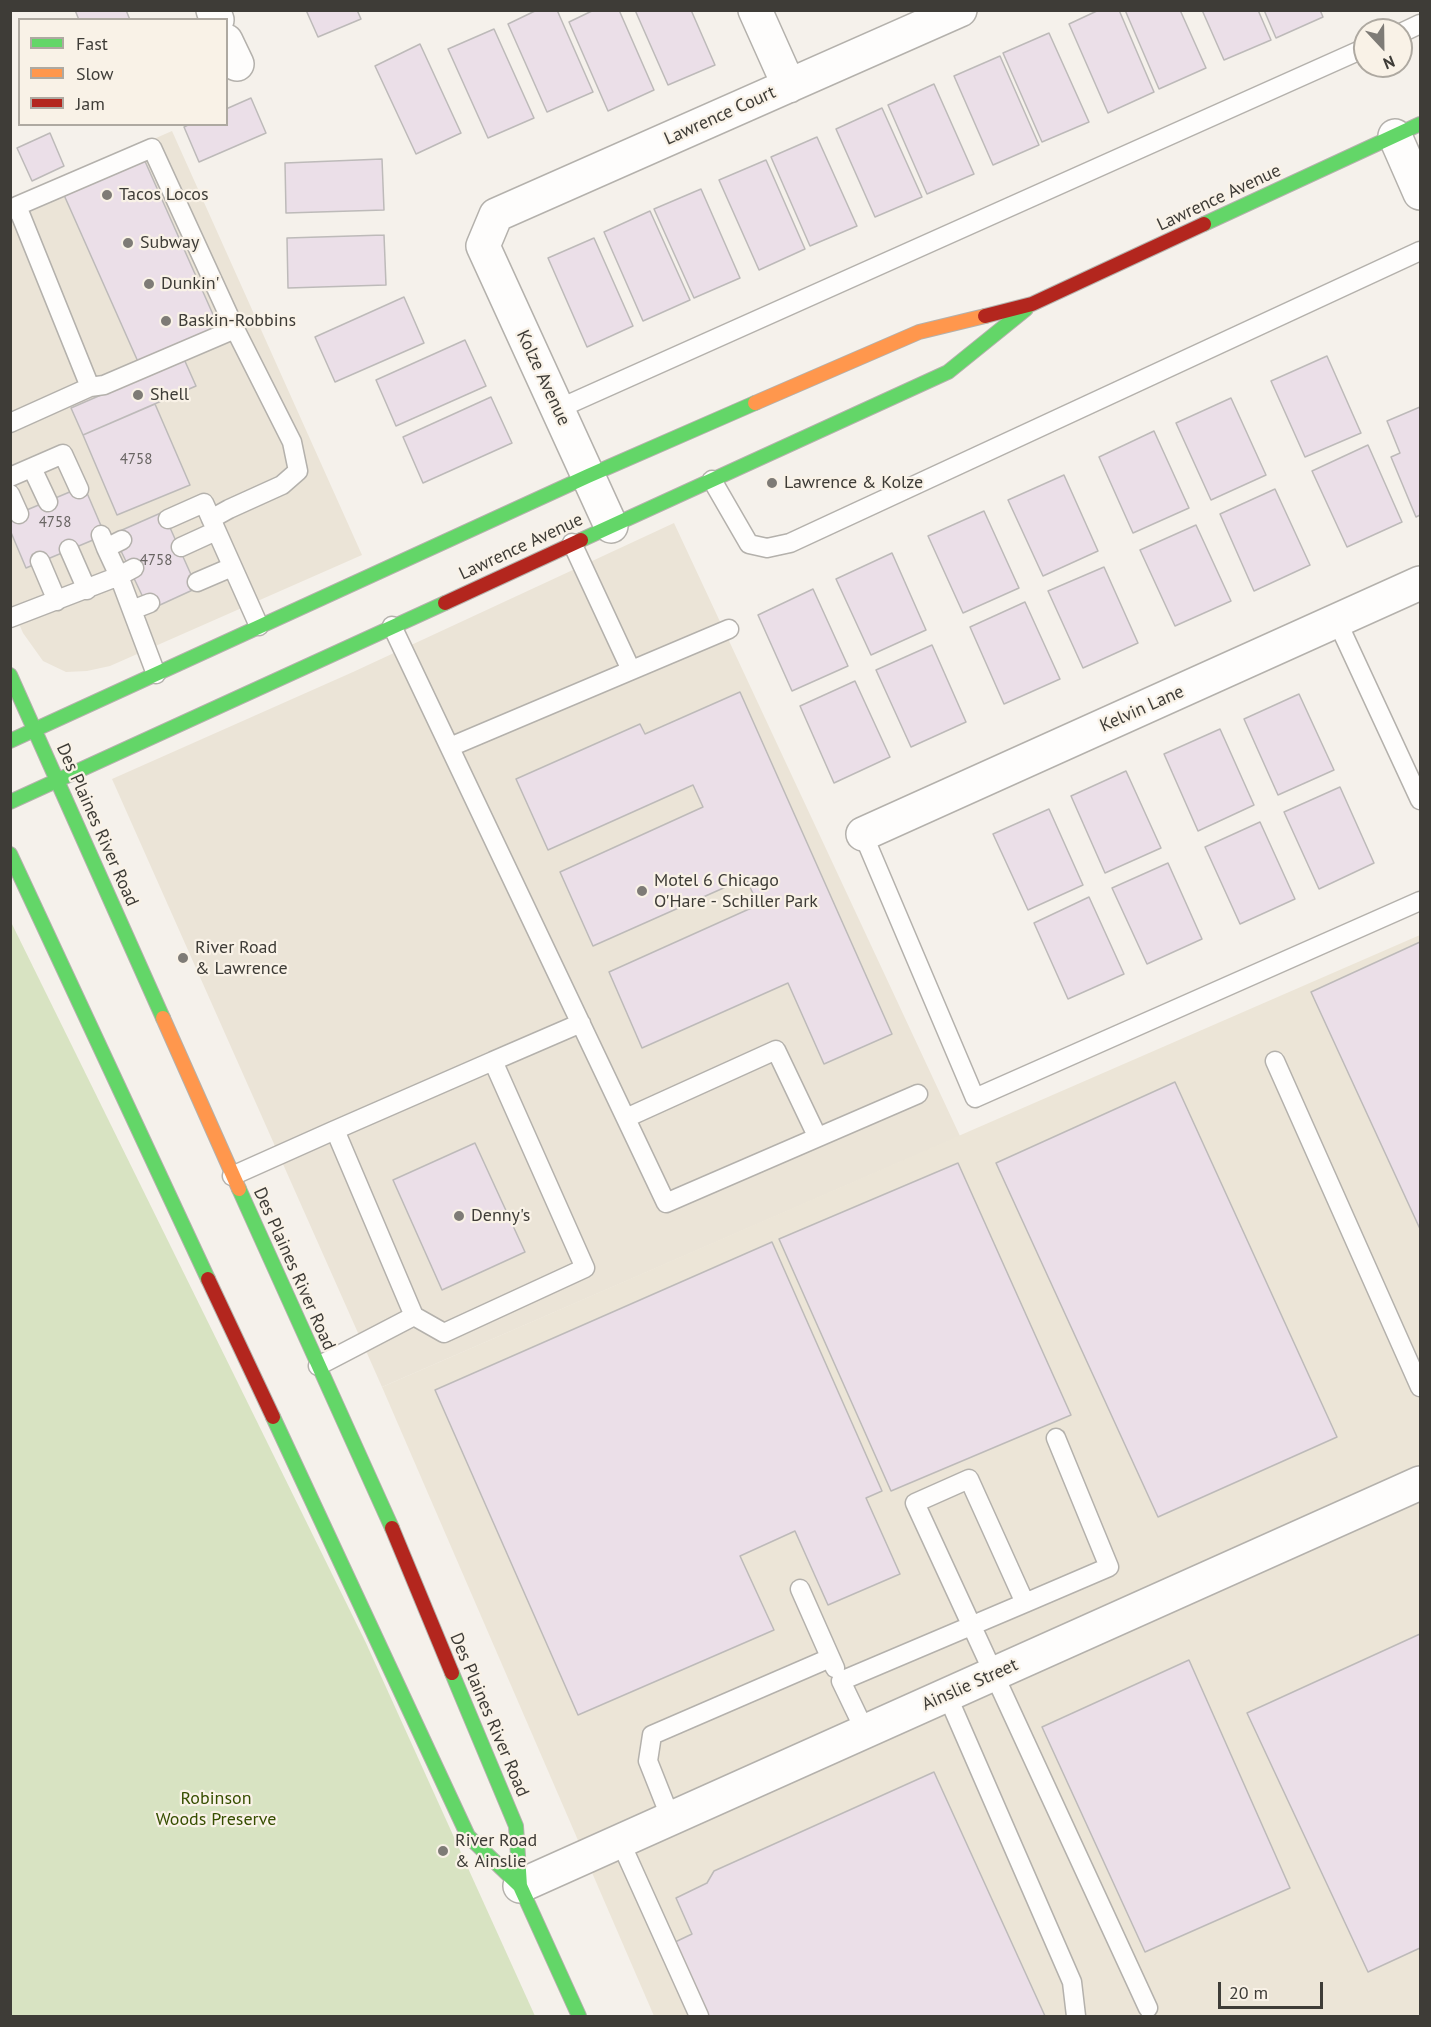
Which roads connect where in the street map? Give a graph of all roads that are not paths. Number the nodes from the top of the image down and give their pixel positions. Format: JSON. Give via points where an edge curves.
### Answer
{"nodes":[{"id":1,"x":755,"y":10,"type":"edge"},
{"id":2,"x":960,"y":10,"type":"edge"},
{"id":3,"x":1353,"y":53,"type":"edge"},
{"id":4,"x":789,"y":86,"type":"junction"},
{"id":5,"x":1408,"y":130,"type":"edge"},
{"id":6,"x":1420,"y":193,"type":"edge"},
{"id":7,"x":14,"y":208,"type":"edge"},
{"id":8,"x":490,"y":230,"type":"joint"},
{"id":9,"x":1420,"y":251,"type":"edge"},
{"id":10,"x":1032,"y":304,"type":"junction"},
{"id":11,"x":235,"y":329,"type":"junction"},
{"id":12,"x":90,"y":387,"type":"junction"},
{"id":13,"x":558,"y":409,"type":"junction"},
{"id":14,"x":10,"y":423,"type":"edge"},
{"id":15,"x":32,"y":468,"type":"junction"},
{"id":16,"x":588,"y":476,"type":"junction"},
{"id":17,"x":10,"y":477,"type":"edge"},
{"id":18,"x":712,"y":480,"type":"junction"},
{"id":19,"x":79,"y":489,"type":"dead end"},
{"id":20,"x":10,"y":494,"type":"edge"},
{"id":21,"x":48,"y":502,"type":"dead end"},
{"id":22,"x":20,"y":514,"type":"dead end"},
{"id":23,"x":168,"y":519,"type":"dead end"},
{"id":24,"x":214,"y":525,"type":"junction"},
{"id":25,"x":611,"y":525,"type":"junction"},
{"id":26,"x":110,"y":541,"type":"dead end"},
{"id":27,"x":572,"y":543,"type":"junction"},
{"id":28,"x":181,"y":547,"type":"dead end"},
{"id":29,"x":69,"y":549,"type":"dead end"},
{"id":30,"x":40,"y":561,"type":"dead end"},
{"id":31,"x":232,"y":567,"type":"junction"},
{"id":32,"x":127,"y":572,"type":"junction"},
{"id":33,"x":197,"y":582,"type":"dead end"},
{"id":34,"x":1420,"y":583,"type":"edge"},
{"id":35,"x":87,"y":590,"type":"junction"},
{"id":36,"x":57,"y":601,"type":"junction"},
{"id":37,"x":150,"y":603,"type":"dead end"},
{"id":38,"x":132,"y":610,"type":"junction"},
{"id":39,"x":10,"y":618,"type":"edge"},
{"id":40,"x":1337,"y":621,"type":"junction"},
{"id":41,"x":259,"y":626,"type":"junction"},
{"id":42,"x":392,"y":626,"type":"junction"},
{"id":43,"x":729,"y":629,"type":"dead end"},
{"id":44,"x":631,"y":670,"type":"junction"},
{"id":45,"x":156,"y":674,"type":"junction"},
{"id":46,"x":10,"y":675,"type":"edge"},
{"id":47,"x":35,"y":730,"type":"junction"},
{"id":48,"x":10,"y":741,"type":"edge"},
{"id":49,"x":450,"y":747,"type":"junction"},
{"id":50,"x":57,"y":780,"type":"junction"},
{"id":51,"x":1420,"y":800,"type":"edge"},
{"id":52,"x":10,"y":802,"type":"edge"},
{"id":53,"x":863,"y":834,"type":"joint"},
{"id":54,"x":10,"y":854,"type":"edge"},
{"id":55,"x":1420,"y":901,"type":"edge"},
{"id":56,"x":581,"y":1023,"type":"junction"},
{"id":57,"x":1275,"y":1061,"type":"dead end"},
{"id":58,"x":493,"y":1062,"type":"junction"},
{"id":59,"x":918,"y":1094,"type":"dead end"},
{"id":60,"x":626,"y":1118,"type":"junction"},
{"id":61,"x":335,"y":1130,"type":"junction"},
{"id":62,"x":817,"y":1136,"type":"junction"},
{"id":63,"x":232,"y":1176,"type":"junction"},
{"id":64,"x":414,"y":1316,"type":"junction"},
{"id":65,"x":318,"y":1366,"type":"junction"},
{"id":66,"x":1420,"y":1387,"type":"edge"},
{"id":67,"x":1056,"y":1438,"type":"dead end"},
{"id":68,"x":1420,"y":1483,"type":"edge"},
{"id":69,"x":800,"y":1589,"type":"dead end"},
{"id":70,"x":1025,"y":1603,"type":"junction"},
{"id":71,"x":973,"y":1626,"type":"junction"},
{"id":72,"x":830,"y":1658,"type":"junction"},
{"id":73,"x":995,"y":1674,"type":"junction"},
{"id":74,"x":841,"y":1681,"type":"junction"},
{"id":75,"x":947,"y":1695,"type":"junction"},
{"id":76,"x":865,"y":1731,"type":"junction"},
{"id":77,"x":671,"y":1819,"type":"junction"},
{"id":78,"x":620,"y":1841,"type":"junction"},
{"id":79,"x":520,"y":1886,"type":"junction"},
{"id":80,"x":1148,"y":2008,"type":"dead end"},
{"id":81,"x":579,"y":2016,"type":"edge"},
{"id":82,"x":699,"y":2016,"type":"edge"},
{"id":83,"x":1076,"y":2016,"type":"edge"}],
"edges":[{"from":1,"to":4,"type":"street"},
{"from":2,"to":4,"type":"street","name":"Lawrence Court"},
{"from":3,"to":13,"type":"lane"},
{"from":4,"to":8,"type":"street","name":"Lawrence Court","via":[[496,215]]},
{"from":5,"to":6,"type":"street"},
{"from":5,"to":10,"type":"main road","name":"Lawrence Avenue"},
{"from":7,"to":11,"type":"lane","via":[[152,148]]},
{"from":7,"to":12,"type":"lane"},
{"from":8,"to":13,"type":"street","name":"Kolze Avenue","via":[[483,246]]},
{"from":9,"to":18,"type":"lane","via":[[790,543],[767,548],[748,544]]},
{"from":10,"to":16,"type":"main road","name":"Lawrence Avenue","via":[[918,332]]},
{"from":10,"to":18,"type":"main road","name":"Lawrence Avenue","via":[[948,372]]},
{"from":11,"to":12,"type":"lane","via":[[104,385]]},
{"from":11,"to":24,"type":"lane","via":[[292,442],[298,471],[282,485],[229,509]]},
{"from":12,"to":14,"type":"lane"},
{"from":13,"to":16,"type":"street","name":"Kolze Avenue"},
{"from":15,"to":17,"type":"lane"},
{"from":15,"to":19,"type":"lane","via":[[63,454]]},
{"from":15,"to":21,"type":"lane"},
{"from":16,"to":25,"type":"street","name":"Kolze Avenue"},
{"from":16,"to":41,"type":"main road","name":"Lawrence Avenue"},
{"from":18,"to":25,"type":"main road","name":"Lawrence Avenue"},
{"from":20,"to":22,"type":"lane"},
{"from":23,"to":24,"type":"lane","via":[[204,503]]},
{"from":24,"to":28,"type":"lane"},
{"from":24,"to":31,"type":"lane"},
{"from":25,"to":27,"type":"main road","name":"Lawrence Avenue"},
{"from":26,"to":32,"type":"lane"},
{"from":27,"to":42,"type":"main road","name":"Lawrence Avenue"},
{"from":27,"to":44,"type":"lane"},
{"from":29,"to":35,"type":"lane"},
{"from":30,"to":36,"type":"lane"},
{"from":31,"to":33,"type":"lane"},
{"from":31,"to":41,"type":"lane"},
{"from":32,"to":35,"type":"lane"},
{"from":32,"to":38,"type":"lane"},
{"from":34,"to":40,"type":"street","name":"Kelvin Lane"},
{"from":35,"to":36,"type":"lane"},
{"from":36,"to":39,"type":"lane"},
{"from":37,"to":38,"type":"lane"},
{"from":38,"to":45,"type":"lane"},
{"from":40,"to":51,"type":"lane"},
{"from":40,"to":53,"type":"street","name":"Kelvin Lane"},
{"from":41,"to":45,"type":"main road","name":"Lawrence Avenue"},
{"from":42,"to":49,"type":"lane"},
{"from":42,"to":50,"type":"main road","name":"Lawrence Avenue"},
{"from":43,"to":44,"type":"lane"},
{"from":44,"to":49,"type":"lane"},
{"from":45,"to":47,"type":"main road","name":"Lawrence Avenue"},
{"from":46,"to":47,"type":"main road","name":"Des Plaines River Road"},
{"from":47,"to":48,"type":"main road","name":"Lawrence Avenue"},
{"from":47,"to":50,"type":"main road","name":"Des Plaines River Road"},
{"from":49,"to":56,"type":"lane"},
{"from":50,"to":52,"type":"main road","name":"Lawrence Avenue"},
{"from":50,"to":63,"type":"main road","name":"Des Plaines River Road"},
{"from":53,"to":55,"type":"lane","via":[[975,1098]]},
{"from":54,"to":79,"type":"main road","name":"Des Plaines River Road","via":[[468,1836]]},
{"from":56,"to":58,"type":"lane"},
{"from":56,"to":60,"type":"lane"},
{"from":57,"to":66,"type":"lane"},
{"from":58,"to":61,"type":"lane"},
{"from":58,"to":64,"type":"lane","via":[[585,1268],[444,1333]]},
{"from":59,"to":62,"type":"lane"},
{"from":60,"to":62,"type":"lane","via":[[666,1203]]},
{"from":60,"to":62,"type":"lane","via":[[776,1050]]},
{"from":61,"to":63,"type":"lane"},
{"from":61,"to":64,"type":"lane"},
{"from":63,"to":65,"type":"main road","name":"Des Plaines River Road"},
{"from":64,"to":65,"type":"lane"},
{"from":65,"to":79,"type":"main road","name":"Des Plaines River Road","via":[[393,1531],[516,1826]]},
{"from":67,"to":70,"type":"lane","via":[[1109,1567]]},
{"from":68,"to":73,"type":"street","name":"Ainslie Street"},
{"from":69,"to":72,"type":"lane"},
{"from":70,"to":71,"type":"lane"},
{"from":70,"to":71,"type":"lane","via":[[969,1479],[915,1503]]},
{"from":71,"to":73,"type":"lane"},
{"from":71,"to":74,"type":"lane"},
{"from":72,"to":74,"type":"lane"},
{"from":72,"to":77,"type":"lane","via":[[652,1735],[648,1761]]},
{"from":73,"to":75,"type":"street","name":"Ainslie Street"},
{"from":73,"to":80,"type":"lane"},
{"from":74,"to":76,"type":"lane"},
{"from":75,"to":76,"type":"street","name":"Ainslie Street"},
{"from":75,"to":83,"type":"lane","via":[[1072,1982]]},
{"from":76,"to":77,"type":"street","name":"Ainslie Street"},
{"from":77,"to":78,"type":"street","name":"Ainslie Street"},
{"from":78,"to":79,"type":"street","name":"Ainslie Street"},
{"from":78,"to":82,"type":"lane"},
{"from":79,"to":81,"type":"main road","name":"Des Plaines River Road"}]}
